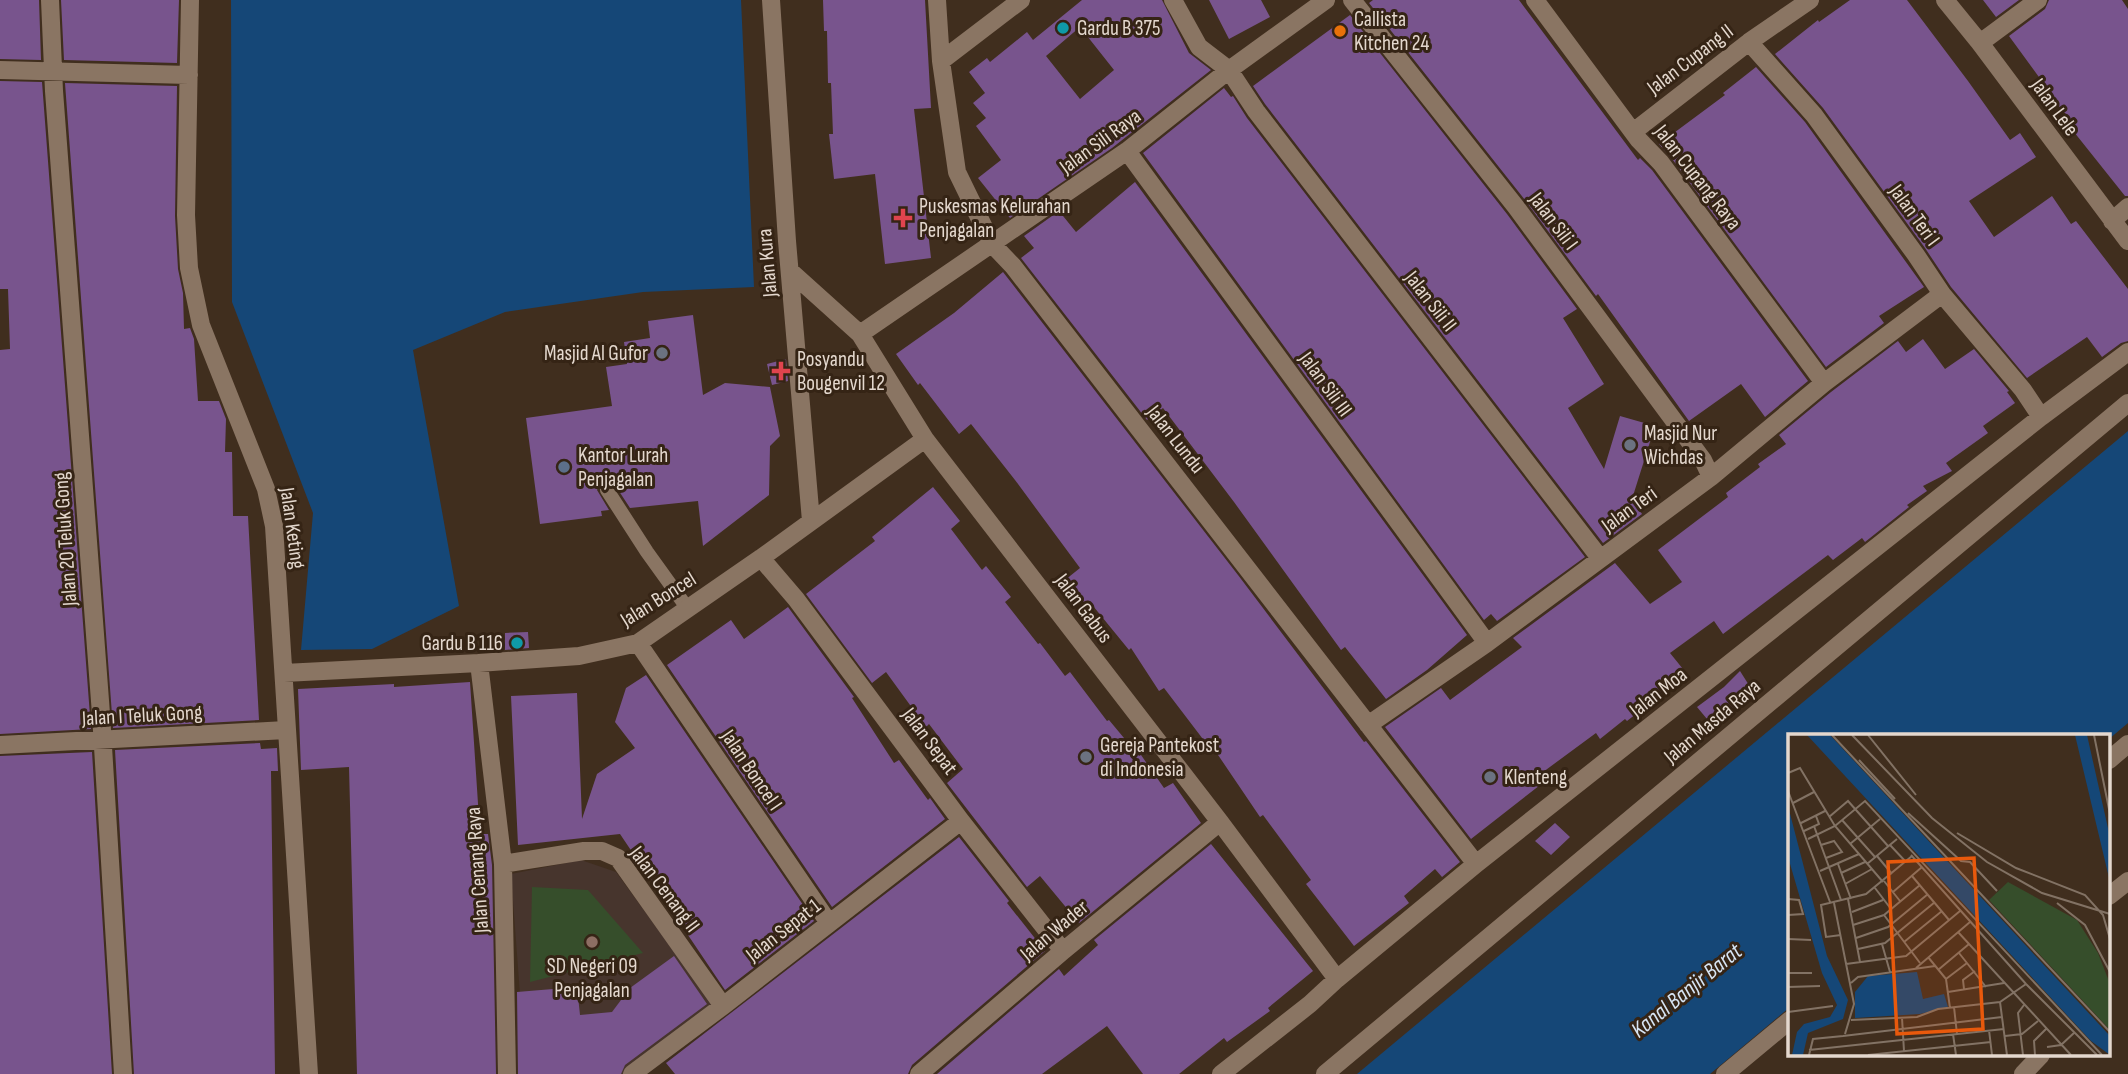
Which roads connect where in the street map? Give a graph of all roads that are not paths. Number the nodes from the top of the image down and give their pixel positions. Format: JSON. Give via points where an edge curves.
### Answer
{"nodes":[{"id":1,"x":50,"y":0,"type":"edge"},
{"id":2,"x":190,"y":0,"type":"edge"},
{"id":3,"x":771,"y":0,"type":"edge"},
{"id":4,"x":937,"y":0,"type":"edge"},
{"id":5,"x":1021,"y":0,"type":"edge"},
{"id":6,"x":1173,"y":0,"type":"edge"},
{"id":7,"x":1326,"y":0,"type":"edge"},
{"id":8,"x":1352,"y":0,"type":"edge"},
{"id":9,"x":1810,"y":0,"type":"edge"},
{"id":10,"x":1945,"y":0,"type":"edge"},
{"id":11,"x":2038,"y":0,"type":"edge"},
{"id":12,"x":1544,"y":3,"type":"edge"},
{"id":13,"x":1749,"y":43,"type":"junction"},
{"id":14,"x":1980,"y":43,"type":"junction"},
{"id":15,"x":941,"y":61,"type":"junction"},
{"id":16,"x":0,"y":70,"type":"edge"},
{"id":17,"x":52,"y":70,"type":"junction"},
{"id":18,"x":1229,"y":70,"type":"junction"},
{"id":19,"x":189,"y":75,"type":"junction"},
{"id":20,"x":1633,"y":132,"type":"junction"},
{"id":21,"x":1127,"y":152,"type":"junction"},
{"id":22,"x":2128,"y":207,"type":"edge"},
{"id":23,"x":2112,"y":221,"type":"junction"},
{"id":24,"x":2128,"y":241,"type":"edge"},
{"id":25,"x":992,"y":244,"type":"junction"},
{"id":26,"x":790,"y":271,"type":"junction"},
{"id":27,"x":1942,"y":294,"type":"junction"},
{"id":28,"x":860,"y":334,"type":"junction"},
{"id":29,"x":2128,"y":352,"type":"edge"},
{"id":30,"x":1824,"y":383,"type":"junction"},
{"id":31,"x":2128,"y":403,"type":"edge"},
{"id":32,"x":2041,"y":417,"type":"junction"},
{"id":33,"x":925,"y":439,"type":"junction"},
{"id":34,"x":1711,"y":477,"type":"junction"},
{"id":35,"x":607,"y":490,"type":"dead end"},
{"id":36,"x":811,"y":521,"type":"junction"},
{"id":37,"x":761,"y":558,"type":"junction"},
{"id":38,"x":1600,"y":558,"type":"junction"},
{"id":39,"x":688,"y":608,"type":"junction"},
{"id":40,"x":638,"y":643,"type":"junction"},
{"id":41,"x":1487,"y":643,"type":"junction"},
{"id":42,"x":479,"y":663,"type":"junction"},
{"id":43,"x":284,"y":673,"type":"junction"},
{"id":44,"x":1368,"y":725,"type":"junction"},
{"id":45,"x":286,"y":730,"type":"junction"},
{"id":46,"x":102,"y":741,"type":"junction"},
{"id":47,"x":2128,"y":744,"type":"edge"},
{"id":48,"x":0,"y":745,"type":"edge"},
{"id":49,"x":2110,"y":759,"type":"edge"},
{"id":50,"x":961,"y":821,"type":"junction"},
{"id":51,"x":1220,"y":822,"type":"junction"},
{"id":52,"x":503,"y":864,"type":"junction"},
{"id":53,"x":1476,"y":864,"type":"junction"},
{"id":54,"x":2128,"y":881,"type":"edge"},
{"id":55,"x":2110,"y":895,"type":"edge"},
{"id":56,"x":829,"y":923,"type":"junction"},
{"id":57,"x":1063,"y":951,"type":"junction"},
{"id":58,"x":1337,"y":979,"type":"junction"},
{"id":59,"x":723,"y":1006,"type":"junction"},
{"id":60,"x":1788,"y":1022,"type":"edge"},
{"id":61,"x":2040,"y":1056,"type":"edge"},
{"id":62,"x":123,"y":1074,"type":"edge"},
{"id":63,"x":309,"y":1074,"type":"edge"},
{"id":64,"x":507,"y":1074,"type":"edge"},
{"id":65,"x":632,"y":1074,"type":"edge"},
{"id":66,"x":919,"y":1074,"type":"edge"},
{"id":67,"x":1222,"y":1074,"type":"edge"},
{"id":68,"x":1325,"y":1074,"type":"edge"},
{"id":69,"x":1725,"y":1074,"type":"edge"},
{"id":70,"x":2022,"y":1074,"type":"edge"}],
"edges":[{"from":1,"to":17,"type":"street","name":"Jalan 20 Teluk Gong"},
{"from":2,"to":19,"type":"street","name":"Jalan Keting"},
{"from":3,"to":26,"type":"street","name":"Jalan Kura"},
{"from":4,"to":15,"type":"street","name":"Jalan Lundu"},
{"from":5,"to":15,"type":"street"},
{"from":6,"to":18,"type":"street","name":"Jalan Sili II","via":[[1199,47]]},
{"from":7,"to":18,"type":"street","name":"Jalan Sili Raya"},
{"from":8,"to":34,"type":"street","name":"Jalan Sili I","via":[[1516,207]]},
{"from":9,"to":13,"type":"street","name":"Jalan Cupang II"},
{"from":10,"to":14,"type":"street","name":"Jalan Lele"},
{"from":11,"to":14,"type":"street"},
{"from":12,"to":20,"type":"street","name":"Jalan Cupang Raya"},
{"from":13,"to":20,"type":"street","name":"Jalan Cupang II"},
{"from":13,"to":27,"type":"street","name":"Jalan Teri I","via":[[1814,115]]},
{"from":14,"to":23,"type":"street","name":"Jalan Lele"},
{"from":15,"to":25,"type":"street","name":"Jalan Lundu","via":[[957,172]]},
{"from":16,"to":17,"type":"street"},
{"from":17,"to":19,"type":"street"},
{"from":17,"to":46,"type":"street","name":"Jalan 20 Teluk Gong"},
{"from":18,"to":21,"type":"street","name":"Jalan Sili Raya"},
{"from":18,"to":38,"type":"street","name":"Jalan Sili II"},
{"from":19,"to":43,"type":"street","name":"Jalan Keting","via":[[188,268],[201,325],[266,489],[274,526]]},
{"from":20,"to":30,"type":"street","name":"Jalan Cupang Raya","via":[[1661,163]]},
{"from":21,"to":25,"type":"street","name":"Jalan Sili Raya"},
{"from":21,"to":41,"type":"street","name":"Jalan Sili III"},
{"from":22,"to":23,"type":"street"},
{"from":23,"to":24,"type":"street","name":"Jalan Lele"},
{"from":25,"to":28,"type":"street","name":"Jalan Sili Raya"},
{"from":25,"to":44,"type":"street","name":"Jalan Lundu"},
{"from":26,"to":28,"type":"street","name":"Jalan Gabus"},
{"from":26,"to":36,"type":"street","name":"Jalan Kura"},
{"from":27,"to":30,"type":"street","name":"Jalan Teri"},
{"from":27,"to":32,"type":"street","name":"Jalan Teri I"},
{"from":28,"to":33,"type":"street","name":"Jalan Gabus"},
{"from":29,"to":32,"type":"street","name":"Jalan Moa"},
{"from":30,"to":34,"type":"street","name":"Jalan Teri"},
{"from":31,"to":68,"type":"street","name":"Jalan Masda Raya"},
{"from":32,"to":53,"type":"street","name":"Jalan Moa"},
{"from":33,"to":36,"type":"street","name":"Jalan Boncel"},
{"from":33,"to":51,"type":"street","name":"Jalan Gabus"},
{"from":34,"to":38,"type":"street","name":"Jalan Teri"},
{"from":35,"to":39,"type":"lane"},
{"from":36,"to":37,"type":"street","name":"Jalan Boncel"},
{"from":37,"to":39,"type":"street","name":"Jalan Boncel"},
{"from":37,"to":50,"type":"street","name":"Jalan Sepat"},
{"from":38,"to":41,"type":"street","name":"Jalan Teri"},
{"from":39,"to":40,"type":"street","name":"Jalan Boncel"},
{"from":40,"to":42,"type":"street","name":"Jalan Boncel","via":[[579,656]]},
{"from":40,"to":56,"type":"street","name":"Jalan Boncel I"},
{"from":41,"to":44,"type":"street","name":"Jalan Teri"},
{"from":42,"to":43,"type":"street","name":"Jalan Boncel"},
{"from":42,"to":52,"type":"street","name":"Jalan Cenang Raya"},
{"from":43,"to":45,"type":"street","name":"Jalan Keting"},
{"from":44,"to":53,"type":"street","name":"Jalan Lundu"},
{"from":45,"to":46,"type":"street","name":"Jalan I Teluk Gong"},
{"from":45,"to":63,"type":"street","name":"Jalan Keting"},
{"from":46,"to":48,"type":"street","name":"Jalan I Teluk Gong"},
{"from":46,"to":62,"type":"street","name":"Jalan 20 Teluk Gong"},
{"from":47,"to":49,"type":"street"},
{"from":50,"to":56,"type":"street","name":"Jalan Sepat 1"},
{"from":50,"to":57,"type":"street","name":"Jalan Sepat"},
{"from":51,"to":57,"type":"street","name":"Jalan Wader"},
{"from":51,"to":58,"type":"street","name":"Jalan Gabus"},
{"from":52,"to":59,"type":"street","name":"Jalan Cenang II","via":[[584,851],[602,851],[618,858]]},
{"from":52,"to":64,"type":"street","name":"Jalan Cenang Raya"},
{"from":53,"to":58,"type":"street","name":"Jalan Moa"},
{"from":54,"to":55,"type":"street"},
{"from":56,"to":59,"type":"street","name":"Jalan Sepat 1"},
{"from":57,"to":66,"type":"street","name":"Jalan Wader"},
{"from":58,"to":67,"type":"street","name":"Jalan Moa"},
{"from":59,"to":65,"type":"street","name":"Jalan Sepat 1"},
{"from":60,"to":69,"type":"street"},
{"from":61,"to":70,"type":"street"}]}
